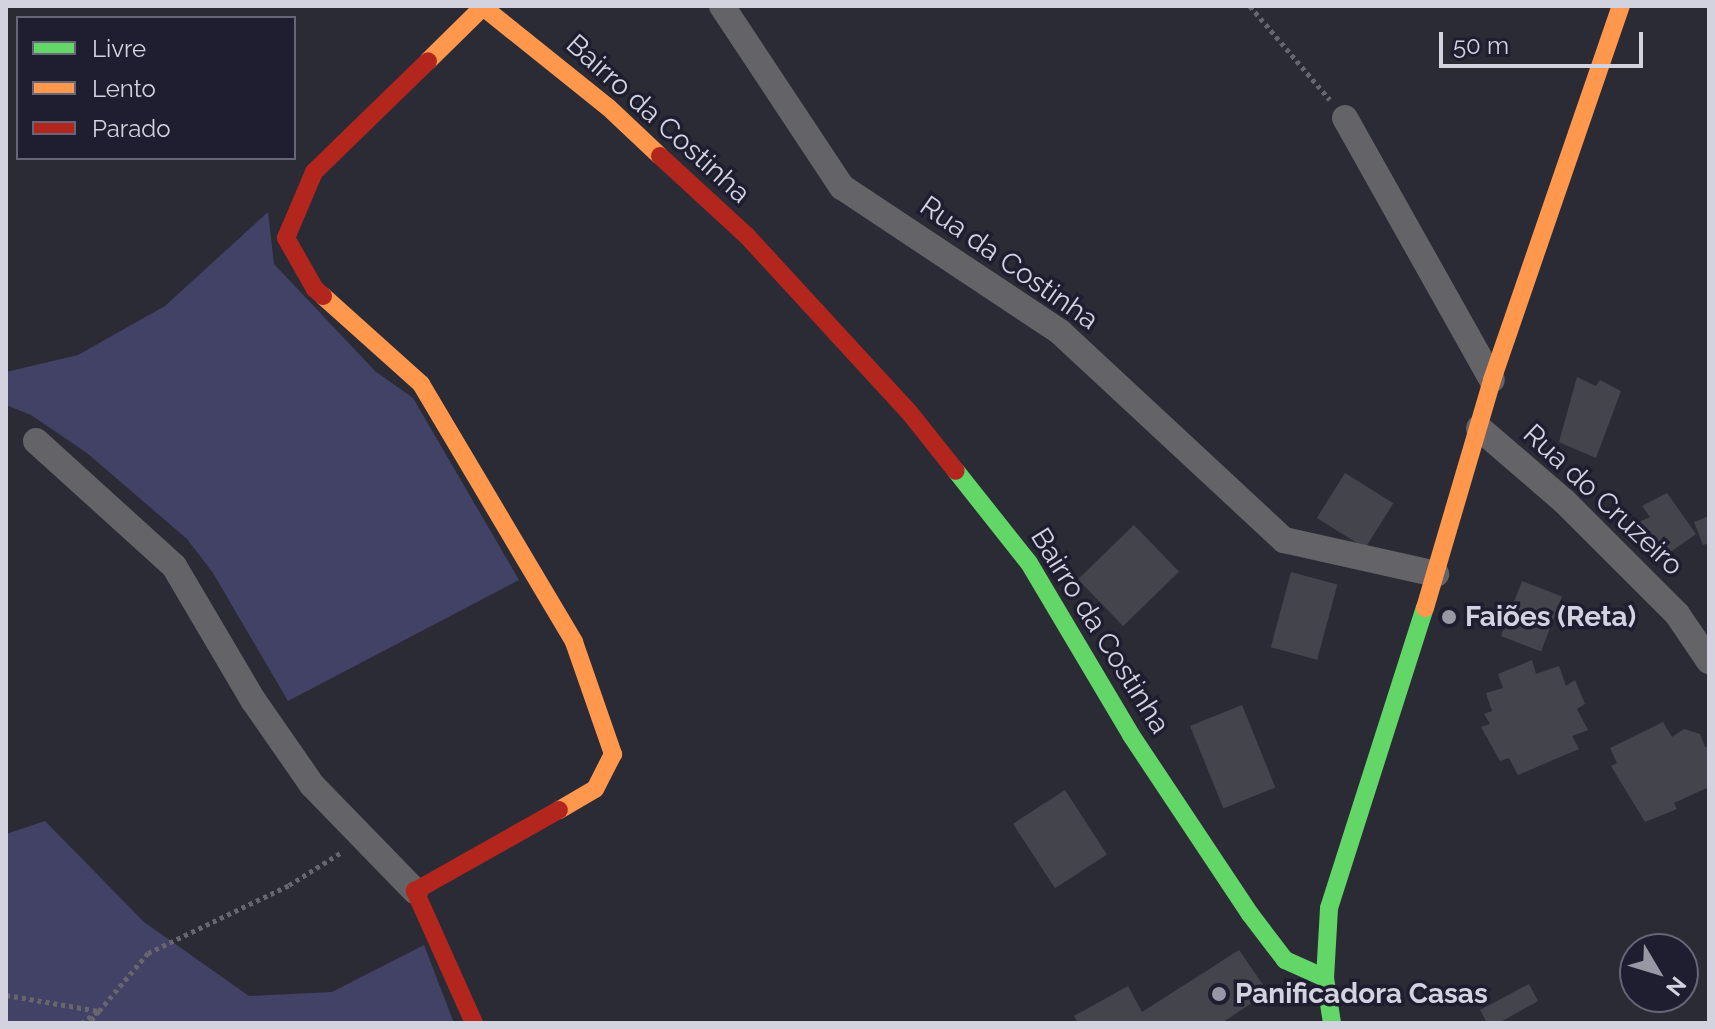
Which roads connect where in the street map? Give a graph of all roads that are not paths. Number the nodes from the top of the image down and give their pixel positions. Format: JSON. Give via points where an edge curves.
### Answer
{"nodes":[{"id":1,"x":722,"y":6,"type":"edge"},
{"id":2,"x":1621,"y":6,"type":"edge"},
{"id":3,"x":1345,"y":118,"type":"road end"},
{"id":4,"x":1492,"y":380,"type":"junction"},
{"id":5,"x":1479,"y":428,"type":"junction"},
{"id":6,"x":36,"y":441,"type":"dead end"},
{"id":7,"x":1436,"y":574,"type":"junction"},
{"id":8,"x":1709,"y":661,"type":"edge"},
{"id":9,"x":415,"y":891,"type":"junction"},
{"id":10,"x":1325,"y":978,"type":"junction"},
{"id":11,"x":474,"y":1023,"type":"edge"},
{"id":12,"x":1332,"y":1023,"type":"edge"}],
"edges":[{"from":1,"to":7,"type":"street","name":"Rua da Costinha","via":[[842,187],[1060,332],[1284,540]]},
{"from":2,"to":4,"type":"street"},
{"from":3,"to":4,"type":"street"},
{"from":4,"to":5,"type":"street"},
{"from":5,"to":7,"type":"street"},
{"from":5,"to":8,"type":"street","name":"Rua do Cruzeiro","via":[[1564,501],[1677,614]]},
{"from":6,"to":9,"type":"street","via":[[174,566],[253,700],[312,785]]},
{"from":7,"to":10,"type":"street","via":[[1329,908]]},
{"from":9,"to":10,"type":"street","name":"Bairro da Costinha","via":[[595,789],[613,754],[574,642],[421,384],[315,289],[286,238],[314,172],[483,7],[609,108],[747,236],[909,412],[1029,563],[1131,735],[1250,914],[1285,960]]},
{"from":9,"to":11,"type":"street"},
{"from":10,"to":12,"type":"street"}]}
